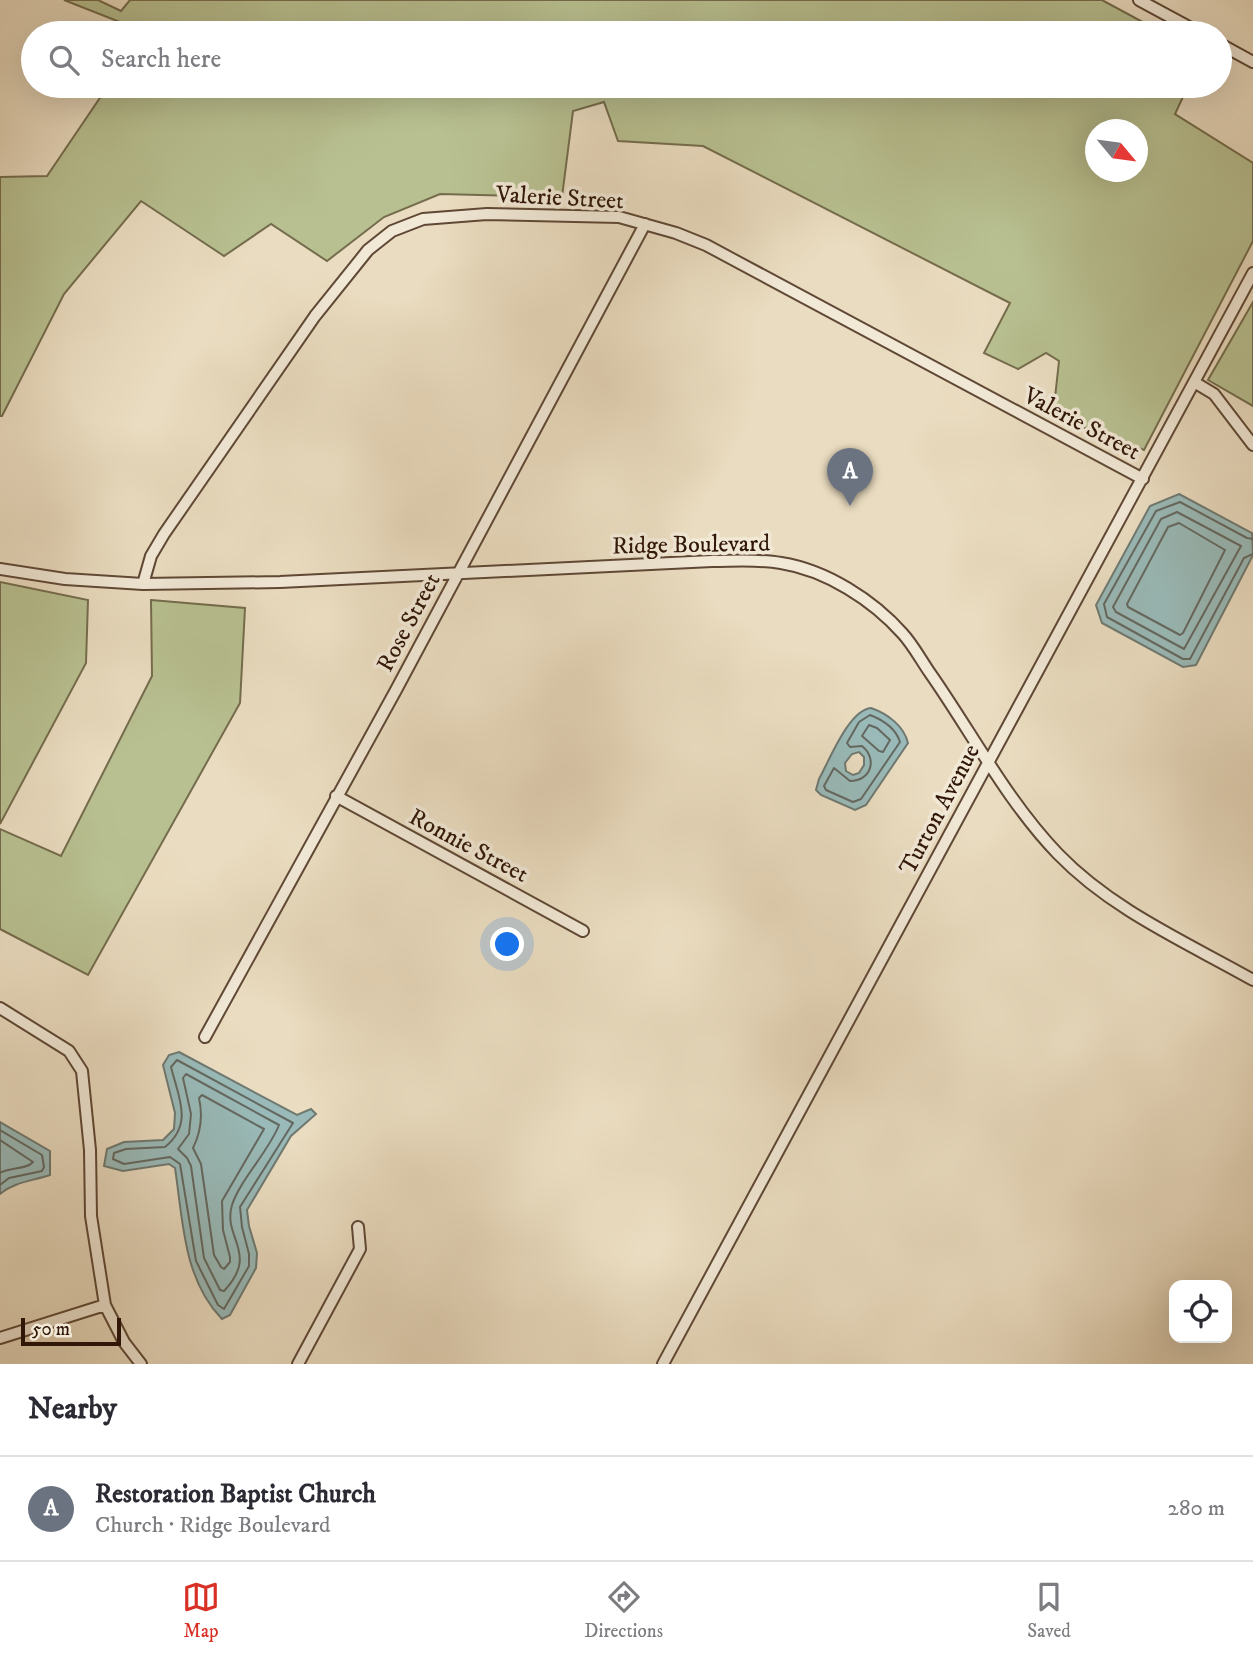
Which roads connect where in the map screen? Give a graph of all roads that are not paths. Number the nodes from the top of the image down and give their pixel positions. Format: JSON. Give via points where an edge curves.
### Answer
{"nodes":[{"id":1,"x":1139,"y":0,"type":"edge"},
{"id":2,"x":1178,"y":21,"type":"edge"},
{"id":3,"x":1232,"y":51,"type":"edge"},
{"id":4,"x":1253,"y":62,"type":"edge"},
{"id":5,"x":645,"y":224,"type":"junction"},
{"id":6,"x":1253,"y":273,"type":"edge"},
{"id":7,"x":1194,"y":382,"type":"junction"},
{"id":8,"x":1253,"y":444,"type":"edge"},
{"id":9,"x":1143,"y":479,"type":"junction"},
{"id":10,"x":0,"y":569,"type":"edge"},
{"id":11,"x":457,"y":574,"type":"junction"},
{"id":12,"x":143,"y":584,"type":"junction"},
{"id":13,"x":989,"y":761,"type":"junction"},
{"id":14,"x":336,"y":796,"type":"junction"},
{"id":15,"x":583,"y":931,"type":"dead end"},
{"id":16,"x":1253,"y":980,"type":"edge"},
{"id":17,"x":0,"y":1008,"type":"edge"},
{"id":18,"x":205,"y":1037,"type":"dead end"},
{"id":19,"x":358,"y":1227,"type":"dead end"},
{"id":20,"x":105,"y":1305,"type":"junction"},
{"id":21,"x":0,"y":1338,"type":"edge"},
{"id":22,"x":141,"y":1364,"type":"edge"},
{"id":23,"x":298,"y":1364,"type":"edge"},
{"id":24,"x":663,"y":1364,"type":"edge"}],
"edges":[{"from":1,"to":2,"type":"street"},
{"from":3,"to":4,"type":"street"},
{"from":5,"to":9,"type":"street","name":"Valerie Street","via":[[706,246]]},
{"from":5,"to":11,"type":"street","name":"Rose Street"},
{"from":5,"to":12,"type":"street","name":"Valerie Street","via":[[619,217],[487,214],[423,219],[392,231],[377,242],[315,316],[186,500],[151,556]]},
{"from":6,"to":7,"type":"street","name":"Turton Avenue"},
{"from":7,"to":8,"type":"street","via":[[1214,394]]},
{"from":7,"to":9,"type":"street","name":"Turton Avenue"},
{"from":9,"to":13,"type":"street","name":"Turton Avenue"},
{"from":10,"to":12,"type":"street","name":"Ridge Boulevard"},
{"from":11,"to":12,"type":"street","name":"Ridge Boulevard"},
{"from":11,"to":13,"type":"street","name":"Ridge Boulevard","via":[[712,561],[782,563],[809,570],[857,595],[903,634]]},
{"from":11,"to":14,"type":"street","name":"Rose Street"},
{"from":13,"to":16,"type":"street","name":"Ridge Boulevard","via":[[1057,853],[1080,874],[1126,909]]},
{"from":13,"to":24,"type":"street","name":"Turton Avenue"},
{"from":14,"to":15,"type":"street","name":"Ronnie Street"},
{"from":14,"to":18,"type":"street","name":"Rose Street"},
{"from":17,"to":20,"type":"street","via":[[69,1051],[82,1071],[91,1216]]},
{"from":19,"to":23,"type":"street","via":[[360,1249]]},
{"from":20,"to":21,"type":"street"},
{"from":20,"to":22,"type":"street"}]}
